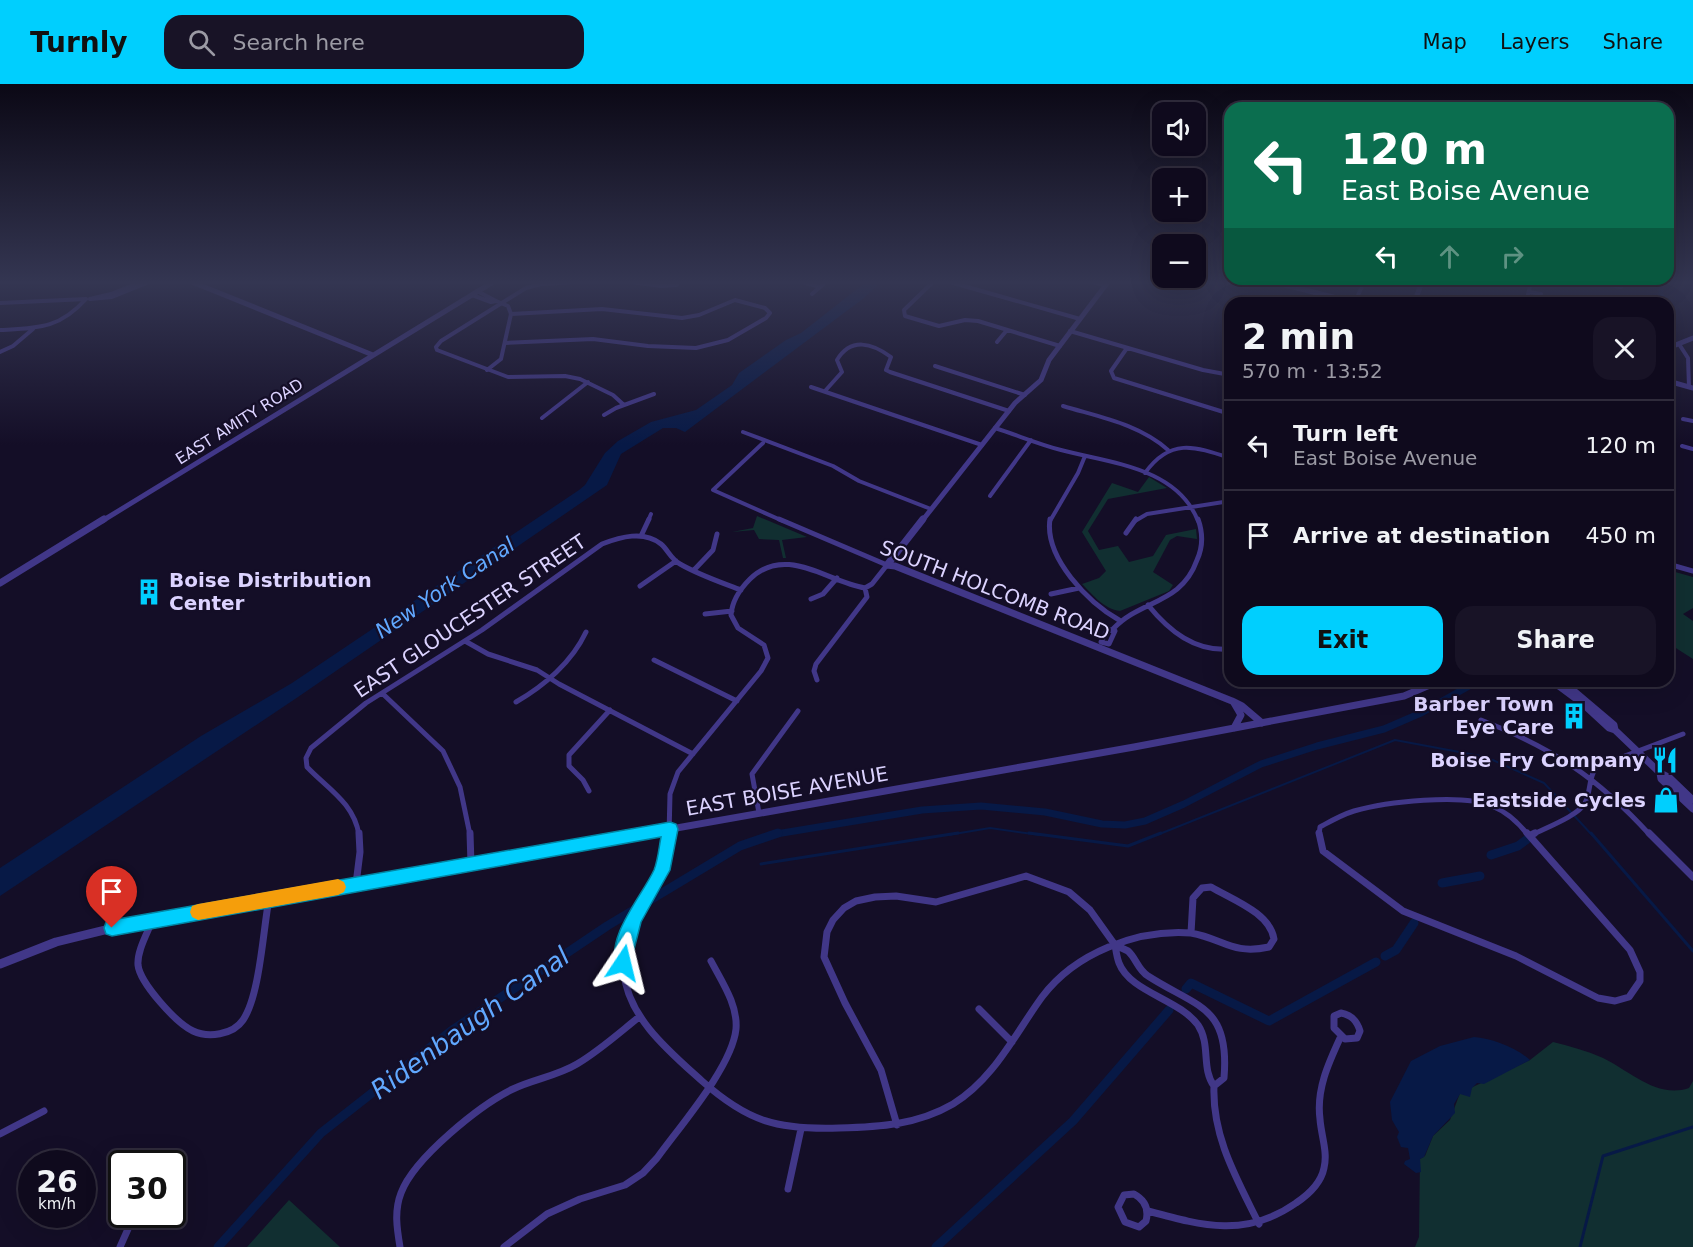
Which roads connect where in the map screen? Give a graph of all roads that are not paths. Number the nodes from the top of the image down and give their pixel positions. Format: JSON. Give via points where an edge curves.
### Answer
{"nodes":[{"id":1,"x":25,"y":336,"type":"edge"},
{"id":2,"x":327,"y":336,"type":"edge"},
{"id":3,"x":404,"y":336,"type":"edge"},
{"id":4,"x":448,"y":336,"type":"edge"},
{"id":5,"x":507,"y":336,"type":"edge"},
{"id":6,"x":737,"y":336,"type":"edge"},
{"id":7,"x":1002,"y":336,"type":"edge"},
{"id":8,"x":1028,"y":336,"type":"edge"},
{"id":9,"x":1066,"y":336,"type":"edge"},
{"id":10,"x":1088,"y":336,"type":"edge"},
{"id":11,"x":1693,"y":338,"type":"edge"},
{"id":12,"x":997,"y":342,"type":"dead end"},
{"id":13,"x":505,"y":343,"type":"junction"},
{"id":14,"x":1060,"y":346,"type":"junction"},
{"id":15,"x":1674,"y":346,"type":"edge"},
{"id":16,"x":1674,"y":346,"type":"edge"},
{"id":17,"x":1127,"y":348,"type":"junction"},
{"id":18,"x":0,"y":352,"type":"edge"},
{"id":19,"x":373,"y":355,"type":"junction"},
{"id":20,"x":935,"y":366,"type":"dead end"},
{"id":21,"x":487,"y":370,"type":"junction"},
{"id":22,"x":1224,"y":374,"type":"edge"},
{"id":23,"x":588,"y":382,"type":"junction"},
{"id":24,"x":1674,"y":383,"type":"edge"},
{"id":25,"x":811,"y":387,"type":"dead end"},
{"id":26,"x":1691,"y":387,"type":"edge"},
{"id":27,"x":825,"y":391,"type":"junction"},
{"id":28,"x":654,"y":394,"type":"dead end"},
{"id":29,"x":1025,"y":395,"type":"junction"},
{"id":30,"x":624,"y":405,"type":"junction"},
{"id":31,"x":1063,"y":406,"type":"dead end"},
{"id":32,"x":1009,"y":411,"type":"junction"},
{"id":33,"x":1224,"y":412,"type":"edge"},
{"id":34,"x":604,"y":415,"type":"dead end"},
{"id":35,"x":542,"y":418,"type":"dead end"},
{"id":36,"x":1683,"y":419,"type":"dead end"},
{"id":37,"x":1693,"y":421,"type":"edge"},
{"id":38,"x":995,"y":428,"type":"junction"},
{"id":39,"x":743,"y":432,"type":"dead end"},
{"id":40,"x":1031,"y":440,"type":"junction"},
{"id":41,"x":763,"y":443,"type":"dead end"},
{"id":42,"x":982,"y":445,"type":"junction"},
{"id":43,"x":1682,"y":446,"type":"dead end"},
{"id":44,"x":1693,"y":449,"type":"edge"},
{"id":45,"x":1168,"y":450,"type":"junction"},
{"id":46,"x":1085,"y":456,"type":"junction"},
{"id":47,"x":1224,"y":456,"type":"edge"},
{"id":48,"x":1145,"y":473,"type":"junction"},
{"id":49,"x":990,"y":496,"type":"dead end"},
{"id":50,"x":1224,"y":502,"type":"edge"},
{"id":51,"x":1191,"y":506,"type":"junction"},
{"id":52,"x":931,"y":509,"type":"junction"},
{"id":53,"x":651,"y":514,"type":"dead end"},
{"id":54,"x":1126,"y":533,"type":"dead end"},
{"id":55,"x":717,"y":534,"type":"dead end"},
{"id":56,"x":641,"y":536,"type":"junction"},
{"id":57,"x":676,"y":561,"type":"junction"},
{"id":58,"x":887,"y":565,"type":"junction"},
{"id":59,"x":1674,"y":566,"type":"edge"},
{"id":60,"x":694,"y":570,"type":"junction"},
{"id":61,"x":1693,"y":571,"type":"edge"},
{"id":62,"x":837,"y":578,"type":"junction"},
{"id":63,"x":0,"y":583,"type":"edge"},
{"id":64,"x":640,"y":586,"type":"dead end"},
{"id":65,"x":865,"y":588,"type":"junction"},
{"id":66,"x":1079,"y":588,"type":"junction"},
{"id":67,"x":741,"y":590,"type":"junction"},
{"id":68,"x":1051,"y":594,"type":"dead end"},
{"id":69,"x":811,"y":598,"type":"dead end"},
{"id":70,"x":1148,"y":606,"type":"junction"},
{"id":71,"x":732,"y":611,"type":"junction"},
{"id":72,"x":705,"y":614,"type":"dead end"},
{"id":73,"x":1119,"y":620,"type":"junction"},
{"id":74,"x":1113,"y":629,"type":"joint"},
{"id":75,"x":586,"y":632,"type":"dead end"},
{"id":76,"x":465,"y":641,"type":"junction"},
{"id":77,"x":1103,"y":646,"type":"junction"},
{"id":78,"x":1224,"y":650,"type":"edge"},
{"id":79,"x":654,"y":660,"type":"dead end"},
{"id":80,"x":550,"y":676,"type":"junction"},
{"id":81,"x":817,"y":680,"type":"dead end"},
{"id":82,"x":1425,"y":687,"type":"edge"},
{"id":83,"x":1559,"y":687,"type":"edge"},
{"id":84,"x":1569,"y":687,"type":"edge"},
{"id":85,"x":383,"y":694,"type":"junction"},
{"id":86,"x":737,"y":701,"type":"junction"},
{"id":87,"x":1232,"y":701,"type":"junction"},
{"id":88,"x":516,"y":702,"type":"dead end"},
{"id":89,"x":610,"y":710,"type":"junction"},
{"id":90,"x":798,"y":711,"type":"dead end"},
{"id":91,"x":1481,"y":720,"type":"dead end"},
{"id":92,"x":1262,"y":723,"type":"junction"},
{"id":93,"x":1233,"y":729,"type":"junction"},
{"id":94,"x":1615,"y":730,"type":"junction"},
{"id":95,"x":1683,"y":734,"type":"dead end"},
{"id":96,"x":1637,"y":751,"type":"junction"},
{"id":97,"x":693,"y":754,"type":"junction"},
{"id":98,"x":1660,"y":773,"type":"junction"},
{"id":99,"x":1589,"y":776,"type":"junction"},
{"id":100,"x":589,"y":791,"type":"dead end"},
{"id":101,"x":1693,"y":800,"type":"edge"},
{"id":102,"x":1693,"y":809,"type":"edge"},
{"id":103,"x":759,"y":813,"type":"junction"},
{"id":104,"x":670,"y":829,"type":"junction"},
{"id":105,"x":1531,"y":835,"type":"junction"},
{"id":106,"x":471,"y":864,"type":"junction"},
{"id":107,"x":1693,"y":877,"type":"edge"},
{"id":108,"x":656,"y":883,"type":"joint"},
{"id":109,"x":356,"y":884,"type":"junction"},
{"id":110,"x":269,"y":899,"type":"junction"},
{"id":111,"x":634,"y":919,"type":"joint"},
{"id":112,"x":152,"y":920,"type":"junction"},
{"id":113,"x":1191,"y":933,"type":"junction"},
{"id":114,"x":1115,"y":945,"type":"junction"},
{"id":115,"x":711,"y":961,"type":"dead end"},
{"id":116,"x":0,"y":964,"type":"edge"},
{"id":117,"x":979,"y":1009,"type":"dead end"},
{"id":118,"x":639,"y":1017,"type":"junction"},
{"id":119,"x":1341,"y":1036,"type":"dead end"},
{"id":120,"x":1012,"y":1042,"type":"junction"},
{"id":121,"x":1214,"y":1086,"type":"junction"},
{"id":122,"x":708,"y":1088,"type":"junction"},
{"id":123,"x":44,"y":1111,"type":"dead end"},
{"id":124,"x":897,"y":1125,"type":"junction"},
{"id":125,"x":801,"y":1129,"type":"junction"},
{"id":126,"x":0,"y":1134,"type":"edge"},
{"id":127,"x":788,"y":1189,"type":"dead end"},
{"id":128,"x":1148,"y":1211,"type":"junction"},
{"id":129,"x":1259,"y":1224,"type":"junction"},
{"id":130,"x":128,"y":1229,"type":"dead end"},
{"id":131,"x":120,"y":1247,"type":"edge"},
{"id":132,"x":400,"y":1247,"type":"edge"},
{"id":133,"x":504,"y":1247,"type":"edge"}],
"edges":[{"from":1,"to":18,"type":"street"},
{"from":2,"to":19,"type":"street"},
{"from":3,"to":19,"type":"street","name":"EAST AMITY ROAD"},
{"from":4,"to":21,"type":"street","via":[[437,350]]},
{"from":5,"to":13,"type":"street"},
{"from":6,"to":13,"type":"street","via":[[703,347],[593,339]]},
{"from":7,"to":12,"type":"street"},
{"from":8,"to":14,"type":"street"},
{"from":9,"to":14,"type":"street"},
{"from":10,"to":17,"type":"street"},
{"from":11,"to":15,"type":"street"},
{"from":13,"to":21,"type":"street","via":[[501,359]]},
{"from":14,"to":29,"type":"street","via":[[1041,380]]},
{"from":16,"to":26,"type":"street","via":[[1684,348],[1688,357]]},
{"from":17,"to":22,"type":"street"},
{"from":17,"to":33,"type":"street","via":[[1111,371],[1114,378]]},
{"from":19,"to":63,"type":"street","name":"EAST AMITY ROAD"},
{"from":20,"to":29,"type":"street"},
{"from":21,"to":23,"type":"street","via":[[508,377],[565,376]]},
{"from":23,"to":30,"type":"street"},
{"from":23,"to":35,"type":"street"},
{"from":24,"to":26,"type":"street"},
{"from":25,"to":27,"type":"street"},
{"from":27,"to":32,"type":"street","via":[[842,372],[838,356],[858,342],[888,354],[891,360],[886,370],[890,372]]},
{"from":27,"to":42,"type":"street"},
{"from":28,"to":30,"type":"street"},
{"from":29,"to":32,"type":"street"},
{"from":30,"to":34,"type":"street"},
{"from":31,"to":45,"type":"street","via":[[1141,430]]},
{"from":32,"to":38,"type":"street"},
{"from":36,"to":37,"type":"street"},
{"from":38,"to":40,"type":"street"},
{"from":38,"to":42,"type":"street"},
{"from":39,"to":52,"type":"street"},
{"from":40,"to":46,"type":"street"},
{"from":40,"to":49,"type":"street"},
{"from":41,"to":58,"type":"street","name":"SOUTH HOLCOMB ROAD","via":[[713,490]]},
{"from":42,"to":52,"type":"street"},
{"from":43,"to":44,"type":"street"},
{"from":45,"to":47,"type":"street","via":[[1198,448]]},
{"from":45,"to":48,"type":"street","via":[[1152,461]]},
{"from":46,"to":48,"type":"street"},
{"from":46,"to":66,"type":"street","via":[[1047,530]]},
{"from":48,"to":51,"type":"street","via":[[1168,484]]},
{"from":50,"to":51,"type":"street"},
{"from":51,"to":54,"type":"street","via":[[1137,518]]},
{"from":51,"to":70,"type":"street","via":[[1203,534],[1199,556],[1178,590]]},
{"from":52,"to":58,"type":"street"},
{"from":53,"to":56,"type":"street"},
{"from":55,"to":60,"type":"street","via":[[713,550]]},
{"from":56,"to":57,"type":"street","via":[[662,545]]},
{"from":56,"to":76,"type":"street","name":"EAST GLOUCESTER STREET","via":[[602,544]]},
{"from":57,"to":60,"type":"street"},
{"from":57,"to":64,"type":"street"},
{"from":58,"to":65,"type":"street"},
{"from":58,"to":77,"type":"street","name":"SOUTH HOLCOMB ROAD"},
{"from":59,"to":61,"type":"street"},
{"from":60,"to":67,"type":"street"},
{"from":62,"to":65,"type":"street"},
{"from":62,"to":67,"type":"street","via":[[808,566],[782,563],[762,570]]},
{"from":62,"to":69,"type":"street","via":[[823,594]]},
{"from":65,"to":81,"type":"street","via":[[867,597],[816,664]]},
{"from":66,"to":68,"type":"street"},
{"from":66,"to":73,"type":"street"},
{"from":67,"to":71,"type":"street"},
{"from":70,"to":73,"type":"street"},
{"from":70,"to":78,"type":"street","via":[[1178,635]]},
{"from":71,"to":72,"type":"street"},
{"from":71,"to":86,"type":"street","via":[[736,628],[764,645],[768,658]]},
{"from":73,"to":74,"type":"street"},
{"from":74,"to":77,"type":"street","via":[[1108,629],[1101,642]]},
{"from":75,"to":80,"type":"street","via":[[579,647]]},
{"from":76,"to":80,"type":"street","via":[[486,655],[534,667]]},
{"from":76,"to":85,"type":"street","name":"EAST GLOUCESTER STREET"},
{"from":77,"to":87,"type":"street","name":"SOUTH HOLCOMB ROAD"},
{"from":79,"to":86,"type":"street"},
{"from":80,"to":88,"type":"street"},
{"from":80,"to":89,"type":"street"},
{"from":82,"to":92,"type":"street","name":"EAST BOISE AVENUE","via":[[1404,696]]},
{"from":83,"to":94,"type":"street"},
{"from":84,"to":94,"type":"street"},
{"from":85,"to":106,"type":"street","via":[[443,752],[460,787],[470,829]]},
{"from":85,"to":109,"type":"street","name":"EAST GLOUCESTER STREET","via":[[338,724],[307,755],[307,767],[346,802],[354,816],[362,850]]},
{"from":86,"to":97,"type":"street"},
{"from":87,"to":92,"type":"street","name":"SOUTH HOLCOMB ROAD"},
{"from":87,"to":93,"type":"street","via":[[1241,715]]},
{"from":89,"to":97,"type":"street"},
{"from":89,"to":100,"type":"street","via":[[568,755],[569,768],[586,782]]},
{"from":90,"to":103,"type":"street","via":[[752,774]]},
{"from":91,"to":99,"type":"street","via":[[1542,745]]},
{"from":92,"to":93,"type":"street","name":"EAST BOISE AVENUE"},
{"from":93,"to":103,"type":"street","name":"EAST BOISE AVENUE"},
{"from":94,"to":96,"type":"street"},
{"from":95,"to":96,"type":"street"},
{"from":96,"to":98,"type":"street"},
{"from":96,"to":99,"type":"street","via":[[1596,767]]},
{"from":97,"to":104,"type":"street","via":[[671,785]]},
{"from":98,"to":101,"type":"street"},
{"from":98,"to":102,"type":"street","via":[[1661,779]]},
{"from":99,"to":105,"type":"street","via":[[1586,800],[1580,810]]},
{"from":99,"to":107,"type":"street"},
{"from":103,"to":104,"type":"street","name":"EAST BOISE AVENUE"},
{"from":104,"to":106,"type":"street","name":"EAST BOISE AVENUE"},
{"from":104,"to":108,"type":"street","via":[[666,858]]},
{"from":105,"to":105,"type":"street","via":[[1630,950],[1640,981],[1629,997],[1615,1002],[1598,998],[1516,956],[1404,911],[1323,850],[1319,839],[1320,827],[1361,809],[1459,799],[1477,801],[1503,812]]},
{"from":106,"to":109,"type":"street","name":"EAST BOISE AVENUE"},
{"from":108,"to":111,"type":"street"},
{"from":109,"to":110,"type":"street","name":"EAST BOISE AVENUE"},
{"from":110,"to":112,"type":"street","name":"EAST BOISE AVENUE"},
{"from":110,"to":112,"type":"street","via":[[248,1011],[236,1028],[222,1034],[190,1030],[148,986],[137,964]]},
{"from":111,"to":118,"type":"street","via":[[623,963],[629,997]]},
{"from":112,"to":116,"type":"street","name":"EAST BOISE AVENUE","via":[[72,936]]},
{"from":113,"to":113,"type":"street","via":[[1243,952],[1269,947],[1274,939],[1272,927],[1263,918],[1211,887],[1202,888],[1193,898]]},
{"from":113,"to":114,"type":"street","via":[[1142,937]]},
{"from":114,"to":120,"type":"street","via":[[1054,984]]},
{"from":114,"to":121,"type":"street","via":[[1115,959],[1129,976],[1190,1014],[1200,1027],[1210,1058],[1207,1076]]},
{"from":114,"to":121,"type":"street","via":[[1129,952],[1146,975],[1201,1005],[1216,1024],[1226,1053],[1224,1078]]},
{"from":114,"to":124,"type":"street","via":[[1082,901],[1026,876],[936,902],[875,897],[843,908],[827,932],[824,957],[881,1070]]},
{"from":115,"to":122,"type":"street","via":[[731,999],[736,1028],[730,1054]]},
{"from":117,"to":120,"type":"street"},
{"from":118,"to":122,"type":"street"},
{"from":118,"to":132,"type":"street","via":[[575,1065],[500,1096],[426,1155],[404,1184],[397,1204],[394,1228]]},
{"from":119,"to":129,"type":"street","via":[[1323,1078],[1318,1111],[1326,1156],[1321,1178],[1283,1214]]},
{"from":120,"to":124,"type":"street","via":[[990,1074],[958,1102]]},
{"from":121,"to":129,"type":"street","via":[[1212,1107],[1218,1136]]},
{"from":122,"to":125,"type":"street","via":[[749,1116]]},
{"from":122,"to":133,"type":"street","via":[[643,1173],[618,1188],[547,1214]]},
{"from":123,"to":126,"type":"street"},
{"from":124,"to":125,"type":"street"},
{"from":125,"to":127,"type":"street"},
{"from":128,"to":128,"type":"street","via":[[1143,1200],[1134,1194],[1124,1195],[1119,1202],[1121,1218],[1134,1227],[1146,1221]]},
{"from":128,"to":129,"type":"street","via":[[1207,1226]]},
{"from":130,"to":131,"type":"street"}]}
